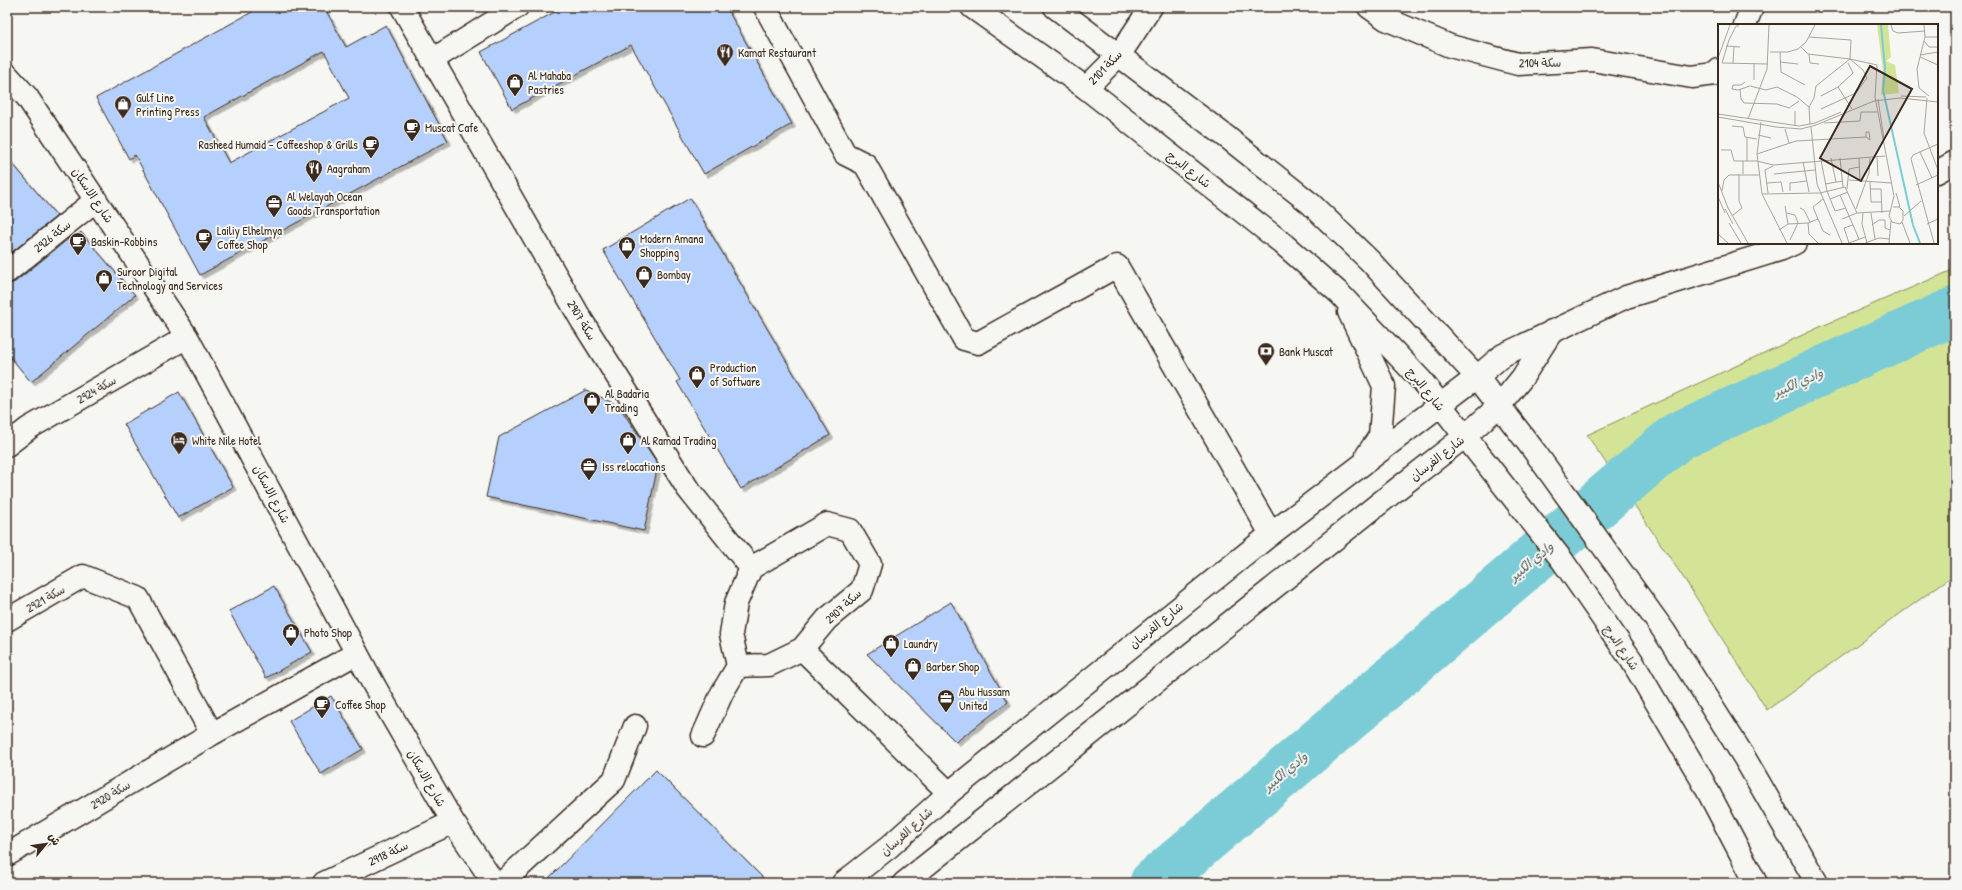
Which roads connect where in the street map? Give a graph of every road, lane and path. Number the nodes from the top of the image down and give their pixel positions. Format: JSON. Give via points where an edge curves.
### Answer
{"nodes":[{"id":1,"x":402,"y":7,"type":"edge"},
{"id":2,"x":517,"y":7,"type":"edge"},
{"id":3,"x":765,"y":7,"type":"edge"},
{"id":4,"x":972,"y":7,"type":"edge"},
{"id":5,"x":1056,"y":7,"type":"edge"},
{"id":6,"x":1151,"y":7,"type":"edge"},
{"id":7,"x":1369,"y":7,"type":"edge"},
{"id":8,"x":1752,"y":7,"type":"edge"},
{"id":9,"x":1745,"y":24,"type":"edge"},
{"id":10,"x":1120,"y":54,"type":"junction"},
{"id":11,"x":432,"y":60,"type":"junction"},
{"id":12,"x":1718,"y":71,"type":"edge"},
{"id":13,"x":7,"y":74,"type":"edge"},
{"id":14,"x":1086,"y":88,"type":"junction"},
{"id":15,"x":1955,"y":162,"type":"edge"},
{"id":16,"x":1938,"y":171,"type":"edge"},
{"id":17,"x":96,"y":200,"type":"junction"},
{"id":18,"x":1793,"y":244,"type":"edge"},
{"id":19,"x":7,"y":272,"type":"edge"},
{"id":20,"x":1340,"y":293,"type":"junction"},
{"id":21,"x":1552,"y":331,"type":"junction"},
{"id":22,"x":187,"y":337,"type":"junction"},
{"id":23,"x":1477,"y":377,"type":"junction"},
{"id":24,"x":1439,"y":404,"type":"junction"},
{"id":25,"x":1500,"y":405,"type":"junction"},
{"id":26,"x":1464,"y":437,"type":"junction"},
{"id":27,"x":7,"y":445,"type":"edge"},
{"id":28,"x":1362,"y":463,"type":"junction"},
{"id":29,"x":1271,"y":534,"type":"junction"},
{"id":30,"x":751,"y":568,"type":"junction"},
{"id":31,"x":7,"y":620,"type":"edge"},
{"id":32,"x":802,"y":649,"type":"junction"},
{"id":33,"x":357,"y":653,"type":"junction"},
{"id":34,"x":738,"y":666,"type":"junction"},
{"id":35,"x":635,"y":726,"type":"dead end"},
{"id":36,"x":212,"y":734,"type":"junction"},
{"id":37,"x":703,"y":736,"type":"dead end"},
{"id":38,"x":948,"y":792,"type":"junction"},
{"id":39,"x":452,"y":822,"type":"junction"},
{"id":40,"x":7,"y":855,"type":"edge"},
{"id":41,"x":324,"y":883,"type":"edge"},
{"id":42,"x":494,"y":883,"type":"edge"},
{"id":43,"x":502,"y":883,"type":"edge"},
{"id":44,"x":843,"y":883,"type":"edge"},
{"id":45,"x":904,"y":883,"type":"edge"},
{"id":46,"x":1756,"y":883,"type":"edge"},
{"id":47,"x":1817,"y":883,"type":"edge"}],
"edges":[{"from":1,"to":11,"type":"street","name":"سكة 2907"},
{"from":2,"to":11,"type":"street"},
{"from":3,"to":29,"type":"street","via":[[845,154],[865,164],[964,339],[978,343],[1117,266]]},
{"from":4,"to":14,"type":"street","name":"شارع البرج"},
{"from":5,"to":10,"type":"street"},
{"from":6,"to":10,"type":"street","name":"سكة 2101"},
{"from":7,"to":12,"type":"street","name":"سكة 2104","via":[[1386,20],[1450,46],[1518,64],[1592,60],[1692,76],[1715,74]]},
{"from":8,"to":9,"type":"street"},
{"from":10,"to":14,"type":"street","name":"سكة 2101"},
{"from":10,"to":23,"type":"street","via":[[1311,204],[1370,260]]},
{"from":11,"to":30,"type":"street","name":"سكة 2907","via":[[582,321],[688,489]]},
{"from":13,"to":17,"type":"street","name":"شارع الاسكان","via":[[27,97]]},
{"from":14,"to":20,"type":"street","name":"شارع البرج","via":[[1281,242]]},
{"from":15,"to":16,"type":"street"},
{"from":17,"to":19,"type":"street","name":"سكة 2926"},
{"from":17,"to":22,"type":"street","name":"شارع الاسكان"},
{"from":18,"to":21,"type":"street","name":"شارع الفرسان","via":[[1626,297]]},
{"from":20,"to":24,"type":"street","name":"شارع البرج","via":[[1421,380]]},
{"from":20,"to":28,"type":"street","via":[[1384,386],[1380,436]]},
{"from":21,"to":23,"type":"street","name":"شارع الفرسان","via":[[1503,355]]},
{"from":21,"to":25,"type":"street","name":"شارع الفرسان","via":[[1522,378]]},
{"from":22,"to":27,"type":"street","name":"سكة 2924","via":[[29,428]]},
{"from":22,"to":33,"type":"street","name":"شارع الاسكان"},
{"from":23,"to":24,"type":"street","name":"شارع الفرسان"},
{"from":23,"to":25,"type":"street"},
{"from":24,"to":26,"type":"street","name":"شارع البرج"},
{"from":24,"to":28,"type":"street","name":"شارع الفرسان"},
{"from":25,"to":26,"type":"street","name":"شارع الفرسان"},
{"from":25,"to":47,"type":"street","via":[[1664,631],[1744,757]]},
{"from":26,"to":45,"type":"street","name":"شارع الفرسان"},
{"from":26,"to":46,"type":"street","name":"شارع البرج","via":[[1562,560],[1632,661],[1702,780]]},
{"from":28,"to":29,"type":"street","name":"شارع الفرسان"},
{"from":29,"to":38,"type":"street","name":"شارع الفرسان"},
{"from":30,"to":32,"type":"street","name":"سكة 2907","via":[[828,524],[850,530],[870,564],[862,590],[827,619]]},
{"from":30,"to":34,"type":"street","via":[[736,603],[731,634]]},
{"from":31,"to":36,"type":"street","name":"سكة 2921","via":[[82,576],[138,598]]},
{"from":32,"to":34,"type":"street","name":"سكة 2907","via":[[769,665]]},
{"from":32,"to":38,"type":"street"},
{"from":33,"to":36,"type":"street","name":"سكة 2920"},
{"from":33,"to":39,"type":"street","name":"شارع الاسكان"},
{"from":34,"to":37,"type":"street"},
{"from":35,"to":43,"type":"street","via":[[614,780]]},
{"from":36,"to":40,"type":"street","name":"سكة 2920"},
{"from":38,"to":44,"type":"street","name":"شارع الفرسان","via":[[889,847]]},
{"from":39,"to":41,"type":"street","name":"سكة 2918"},
{"from":39,"to":42,"type":"street","name":"شارع الاسكان"}]}
